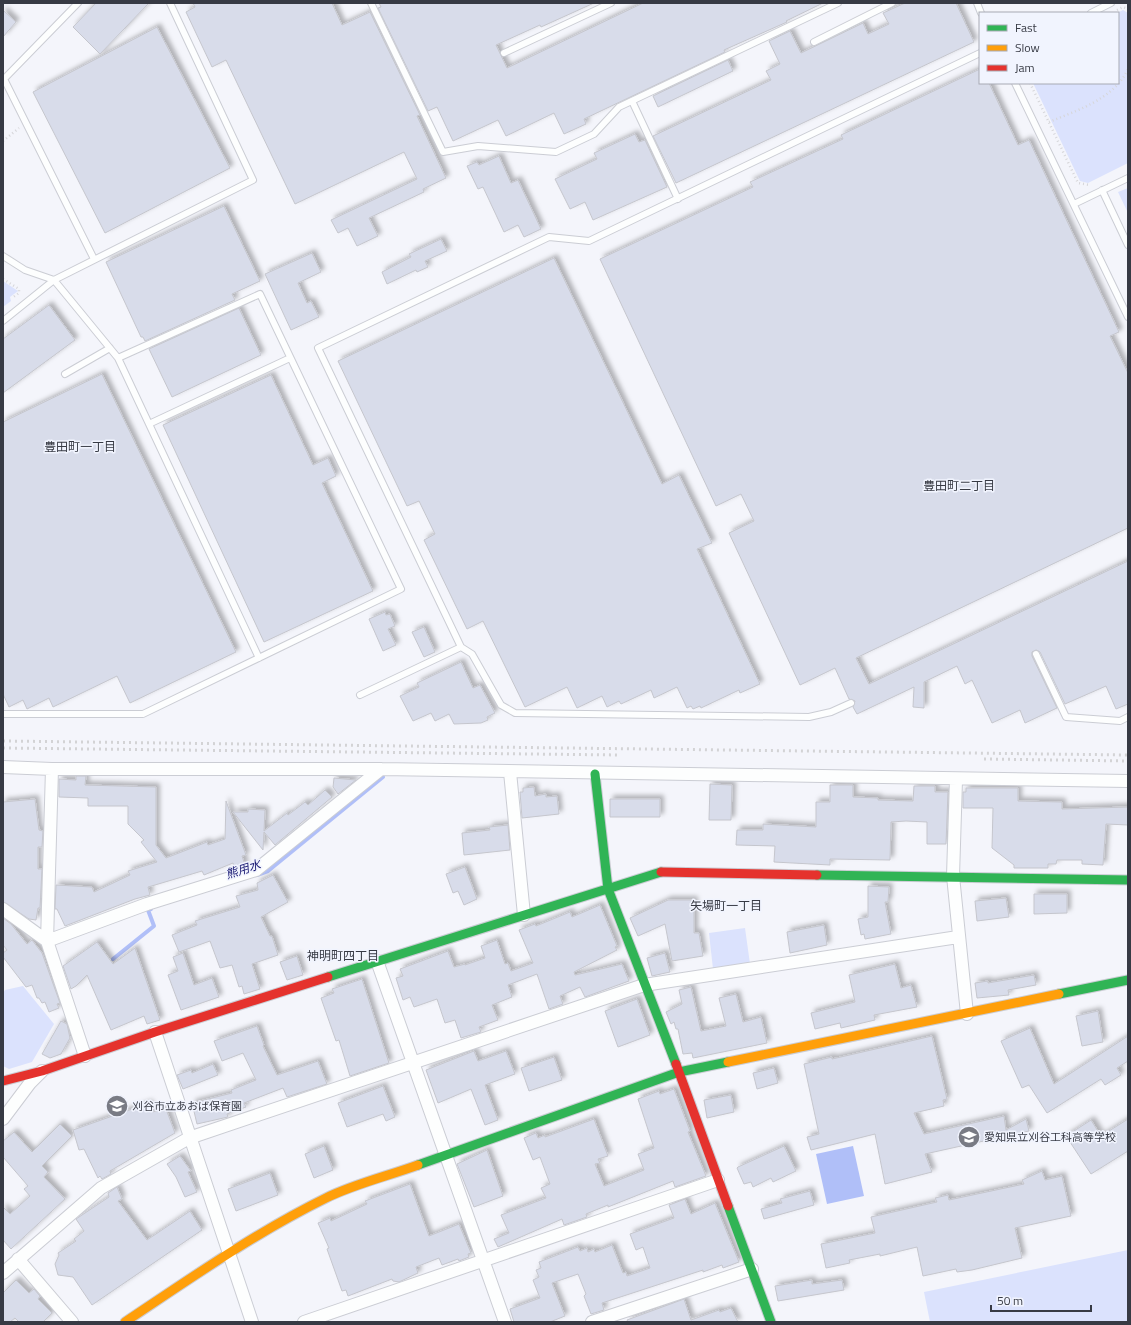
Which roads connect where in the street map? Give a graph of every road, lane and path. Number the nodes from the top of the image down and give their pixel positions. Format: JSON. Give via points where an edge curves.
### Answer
{"nodes":[{"id":1,"x":78,"y":3,"type":"edge"},
{"id":2,"x":170,"y":3,"type":"edge"},
{"id":3,"x":371,"y":3,"type":"edge"},
{"id":4,"x":611,"y":3,"type":"edge"},
{"id":5,"x":838,"y":3,"type":"edge"},
{"id":6,"x":892,"y":3,"type":"edge"},
{"id":7,"x":977,"y":3,"type":"edge"},
{"id":8,"x":1111,"y":3,"type":"edge"},
{"id":9,"x":982,"y":12,"type":"edge"},
{"id":10,"x":1093,"y":12,"type":"edge"},
{"id":11,"x":814,"y":42,"type":"dead end"},
{"id":12,"x":979,"y":53,"type":"edge"},
{"id":13,"x":504,"y":54,"type":"dead end"},
{"id":14,"x":1128,"y":69,"type":"edge"},
{"id":15,"x":1015,"y":84,"type":"edge"},
{"id":16,"x":1030,"y":84,"type":"edge"},
{"id":17,"x":632,"y":102,"type":"junction"},
{"id":18,"x":26,"y":122,"type":"junction"},
{"id":19,"x":1049,"y":122,"type":"junction"},
{"id":20,"x":3,"y":141,"type":"edge"},
{"id":21,"x":1128,"y":178,"type":"edge"},
{"id":22,"x":1095,"y":182,"type":"dead end"},
{"id":23,"x":1102,"y":190,"type":"junction"},
{"id":24,"x":678,"y":199,"type":"junction"},
{"id":25,"x":1074,"y":204,"type":"junction"},
{"id":26,"x":1128,"y":244,"type":"edge"},
{"id":27,"x":3,"y":256,"type":"edge"},
{"id":28,"x":94,"y":259,"type":"junction"},
{"id":29,"x":3,"y":279,"type":"edge"},
{"id":30,"x":54,"y":280,"type":"junction"},
{"id":31,"x":12,"y":298,"type":"dead end"},
{"id":32,"x":1127,"y":313,"type":"edge"},
{"id":33,"x":3,"y":321,"type":"edge"},
{"id":34,"x":110,"y":348,"type":"junction"},
{"id":35,"x":118,"y":358,"type":"junction"},
{"id":36,"x":290,"y":358,"type":"junction"},
{"id":37,"x":65,"y":374,"type":"dead end"},
{"id":38,"x":149,"y":424,"type":"junction"},
{"id":39,"x":462,"y":647,"type":"junction"},
{"id":40,"x":1036,"y":654,"type":"dead end"},
{"id":41,"x":259,"y":658,"type":"junction"},
{"id":42,"x":360,"y":695,"type":"dead end"},
{"id":43,"x":851,"y":702,"type":"dead end"},
{"id":44,"x":3,"y":714,"type":"edge"},
{"id":45,"x":1128,"y":717,"type":"edge"},
{"id":46,"x":3,"y":767,"type":"edge"},
{"id":47,"x":52,"y":769,"type":"junction"},
{"id":48,"x":381,"y":769,"type":"junction"},
{"id":49,"x":510,"y":772,"type":"junction"},
{"id":50,"x":595,"y":774,"type":"junction"},
{"id":51,"x":956,"y":780,"type":"junction"},
{"id":52,"x":1128,"y":781,"type":"edge"},
{"id":53,"x":953,"y":876,"type":"junction"},
{"id":54,"x":1128,"y":880,"type":"edge"},
{"id":55,"x":608,"y":889,"type":"junction"},
{"id":56,"x":3,"y":909,"type":"edge"},
{"id":57,"x":524,"y":915,"type":"junction"},
{"id":58,"x":958,"y":936,"type":"junction"},
{"id":59,"x":47,"y":941,"type":"junction"},
{"id":60,"x":377,"y":961,"type":"junction"},
{"id":61,"x":1128,"y":980,"type":"edge"},
{"id":62,"x":644,"y":985,"type":"junction"},
{"id":63,"x":967,"y":1014,"type":"junction"},
{"id":64,"x":155,"y":1032,"type":"junction"},
{"id":65,"x":85,"y":1056,"type":"junction"},
{"id":66,"x":413,"y":1063,"type":"junction"},
{"id":67,"x":42,"y":1071,"type":"junction"},
{"id":68,"x":679,"y":1072,"type":"junction"},
{"id":69,"x":3,"y":1081,"type":"edge"},
{"id":70,"x":3,"y":1119,"type":"edge"},
{"id":71,"x":189,"y":1138,"type":"junction"},
{"id":72,"x":446,"y":1156,"type":"junction"},
{"id":73,"x":718,"y":1180,"type":"junction"},
{"id":74,"x":228,"y":1253,"type":"junction"},
{"id":75,"x":18,"y":1259,"type":"junction"},
{"id":76,"x":483,"y":1261,"type":"junction"},
{"id":77,"x":752,"y":1269,"type":"junction"},
{"id":78,"x":3,"y":1273,"type":"edge"},
{"id":79,"x":72,"y":1322,"type":"edge"},
{"id":80,"x":125,"y":1322,"type":"edge"},
{"id":81,"x":252,"y":1322,"type":"edge"},
{"id":82,"x":304,"y":1322,"type":"edge"},
{"id":83,"x":505,"y":1322,"type":"edge"},
{"id":84,"x":592,"y":1322,"type":"edge"},
{"id":85,"x":771,"y":1322,"type":"edge"}],
"edges":[{"from":1,"to":18,"type":"lane","via":[[4,79]]},
{"from":2,"to":28,"type":"lane","via":[[253,180]]},
{"from":3,"to":17,"type":"lane","via":[[443,152],[478,146],[556,152],[594,134],[619,107]]},
{"from":4,"to":13,"type":"lane"},
{"from":5,"to":17,"type":"lane"},
{"from":6,"to":11,"type":"lane"},
{"from":7,"to":9,"type":"lane"},
{"from":8,"to":10,"type":"lane"},
{"from":12,"to":24,"type":"lane"},
{"from":14,"to":19,"type":"path","via":[[1123,80],[1114,89],[1082,108]]},
{"from":15,"to":25,"type":"lane"},
{"from":16,"to":19,"type":"path"},
{"from":17,"to":24,"type":"lane"},
{"from":18,"to":20,"type":"path"},
{"from":18,"to":28,"type":"lane"},
{"from":19,"to":22,"type":"path","via":[[1078,183],[1088,186]]},
{"from":21,"to":23,"type":"lane"},
{"from":23,"to":25,"type":"lane"},
{"from":23,"to":26,"type":"lane"},
{"from":24,"to":39,"type":"lane","via":[[589,241],[549,237],[318,348]]},
{"from":25,"to":32,"type":"lane"},
{"from":27,"to":30,"type":"lane","via":[[25,270]]},
{"from":28,"to":30,"type":"lane"},
{"from":29,"to":31,"type":"path","via":[[19,289],[19,293]]},
{"from":30,"to":33,"type":"lane"},
{"from":30,"to":34,"type":"lane"},
{"from":34,"to":35,"type":"lane"},
{"from":34,"to":37,"type":"lane"},
{"from":35,"to":36,"type":"lane","via":[[260,294]]},
{"from":35,"to":38,"type":"lane"},
{"from":36,"to":38,"type":"lane"},
{"from":36,"to":41,"type":"lane","via":[[401,589]]},
{"from":38,"to":41,"type":"lane"},
{"from":39,"to":42,"type":"lane"},
{"from":39,"to":43,"type":"lane","via":[[472,654],[502,705],[515,713],[809,716],[831,712]]},
{"from":40,"to":45,"type":"lane","via":[[1066,717],[1120,721]]},
{"from":41,"to":44,"type":"lane","via":[[143,714]]},
{"from":46,"to":47,"type":"street"},
{"from":47,"to":48,"type":"street"},
{"from":47,"to":59,"type":"street"},
{"from":48,"to":49,"type":"street"},
{"from":48,"to":59,"type":"street","via":[[256,870],[147,904]]},
{"from":49,"to":50,"type":"street"},
{"from":49,"to":57,"type":"street"},
{"from":50,"to":51,"type":"street"},
{"from":50,"to":55,"type":"street"},
{"from":51,"to":52,"type":"street"},
{"from":51,"to":53,"type":"street"},
{"from":53,"to":54,"type":"street"},
{"from":53,"to":55,"type":"street","via":[[658,872]]},
{"from":53,"to":58,"type":"street"},
{"from":55,"to":57,"type":"street"},
{"from":55,"to":62,"type":"street"},
{"from":56,"to":59,"type":"street"},
{"from":57,"to":60,"type":"street"},
{"from":58,"to":62,"type":"street"},
{"from":58,"to":63,"type":"street"},
{"from":59,"to":65,"type":"street"},
{"from":60,"to":64,"type":"street"},
{"from":60,"to":66,"type":"street"},
{"from":61,"to":63,"type":"street"},
{"from":62,"to":66,"type":"street"},
{"from":62,"to":68,"type":"street"},
{"from":63,"to":68,"type":"street"},
{"from":64,"to":65,"type":"street"},
{"from":64,"to":71,"type":"street"},
{"from":65,"to":67,"type":"street"},
{"from":66,"to":71,"type":"street"},
{"from":66,"to":72,"type":"street"},
{"from":67,"to":69,"type":"street"},
{"from":67,"to":70,"type":"street"},
{"from":68,"to":72,"type":"street"},
{"from":68,"to":73,"type":"street"},
{"from":71,"to":74,"type":"street"},
{"from":71,"to":75,"type":"street","via":[[101,1188]]},
{"from":72,"to":74,"type":"street","via":[[328,1197]]},
{"from":72,"to":76,"type":"street"},
{"from":73,"to":76,"type":"street"},
{"from":73,"to":77,"type":"street"},
{"from":74,"to":80,"type":"street"},
{"from":74,"to":81,"type":"street"},
{"from":75,"to":78,"type":"street"},
{"from":75,"to":79,"type":"street"},
{"from":76,"to":82,"type":"street"},
{"from":76,"to":83,"type":"street"},
{"from":77,"to":84,"type":"street"},
{"from":77,"to":85,"type":"street"}]}
